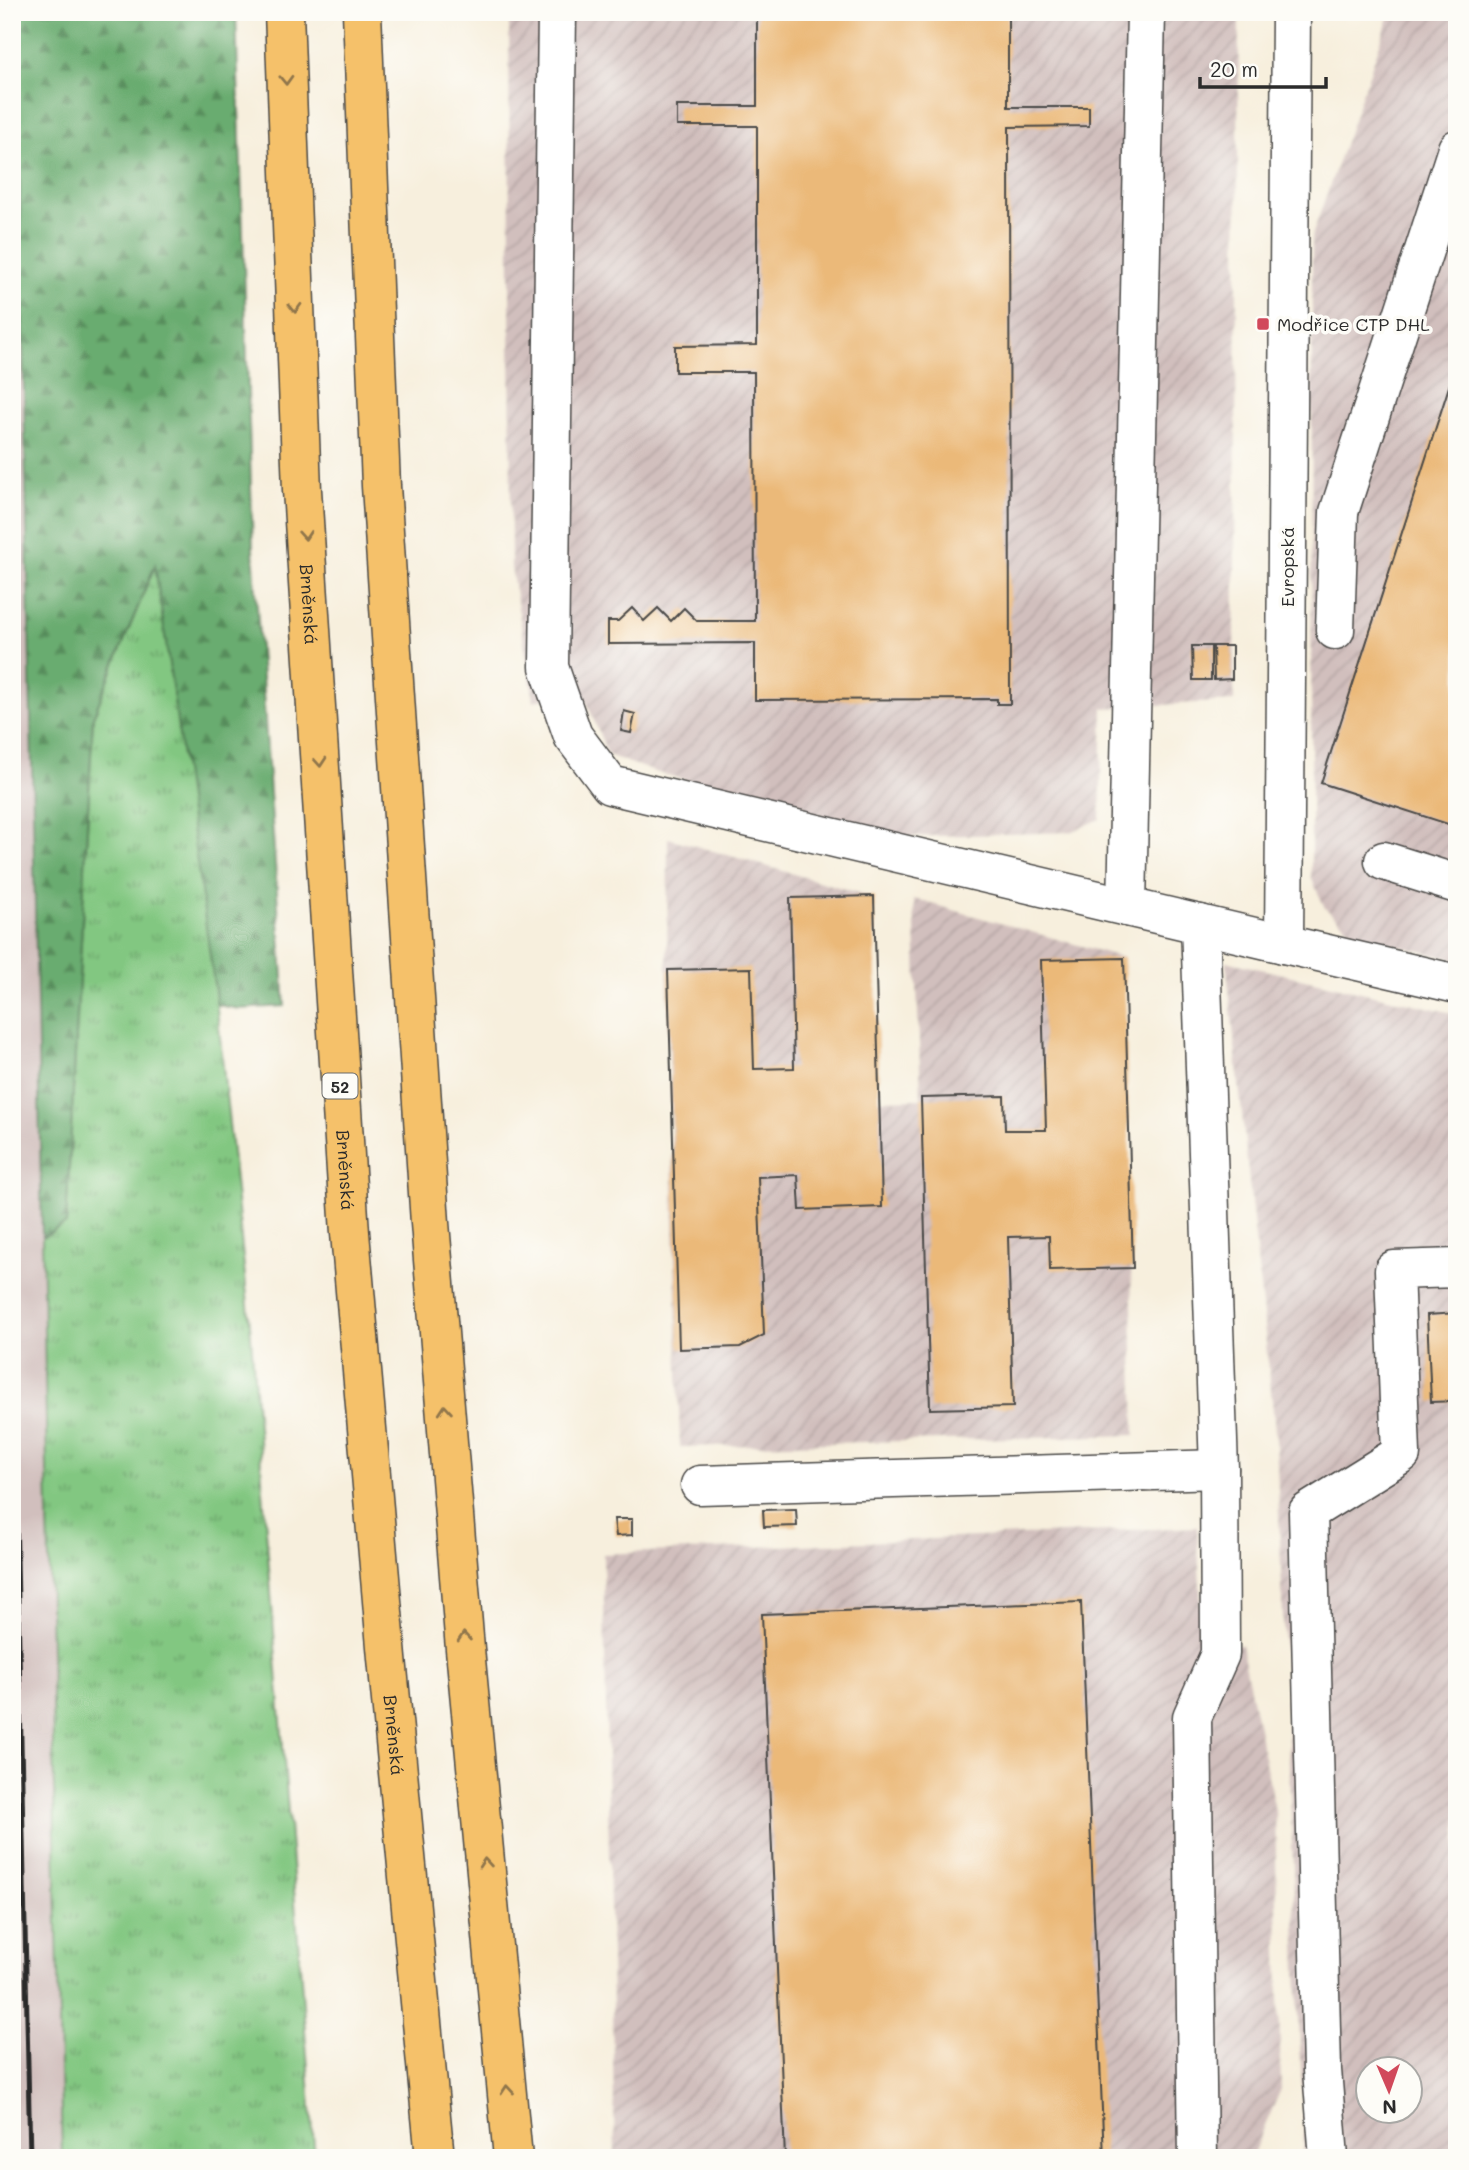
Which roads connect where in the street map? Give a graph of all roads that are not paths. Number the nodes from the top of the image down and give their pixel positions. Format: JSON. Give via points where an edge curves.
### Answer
{"nodes":[{"id":1,"x":284,"y":12,"type":"edge"},
{"id":2,"x":362,"y":12,"type":"edge"},
{"id":3,"x":557,"y":12,"type":"edge"},
{"id":4,"x":1146,"y":12,"type":"edge"},
{"id":5,"x":1291,"y":12,"type":"edge"},
{"id":6,"x":1457,"y":149,"type":"edge"},
{"id":7,"x":1335,"y":630,"type":"dead end"},
{"id":8,"x":1384,"y":861,"type":"dead end"},
{"id":9,"x":1457,"y":884,"type":"edge"},
{"id":10,"x":1127,"y":907,"type":"junction"},
{"id":11,"x":1200,"y":924,"type":"junction"},
{"id":12,"x":1284,"y":944,"type":"junction"},
{"id":13,"x":1457,"y":984,"type":"edge"},
{"id":14,"x":1457,"y":1268,"type":"edge"},
{"id":15,"x":1219,"y":1469,"type":"junction"},
{"id":16,"x":700,"y":1485,"type":"dead end"},
{"id":17,"x":435,"y":2158,"type":"edge"},
{"id":18,"x":513,"y":2158,"type":"edge"},
{"id":19,"x":1198,"y":2158,"type":"edge"},
{"id":20,"x":1329,"y":2158,"type":"edge"}],
"edges":[{"from":1,"to":17,"type":"highway","name":"Brněnská","number":"52","one_way":true,"via":[[302,491],[350,1233]]},
{"from":18,"to":2,"type":"highway","one_way":true,"via":[[430,1223],[381,486]]},
{"from":3,"to":10,"type":"street","via":[[548,667],[573,736],[610,785]]},
{"from":4,"to":10,"type":"street"},
{"from":5,"to":12,"type":"street","name":"Evropská"},
{"from":6,"to":7,"type":"street","via":[[1339,512]]},
{"from":8,"to":9,"type":"street"},
{"from":10,"to":11,"type":"street"},
{"from":11,"to":12,"type":"street"},
{"from":11,"to":15,"type":"street"},
{"from":12,"to":13,"type":"street"},
{"from":14,"to":20,"type":"street","via":[[1394,1270],[1401,1454],[1308,1512],[1322,2070]]},
{"from":15,"to":16,"type":"street"},
{"from":15,"to":19,"type":"street","via":[[1220,1654],[1192,1717]]}]}
